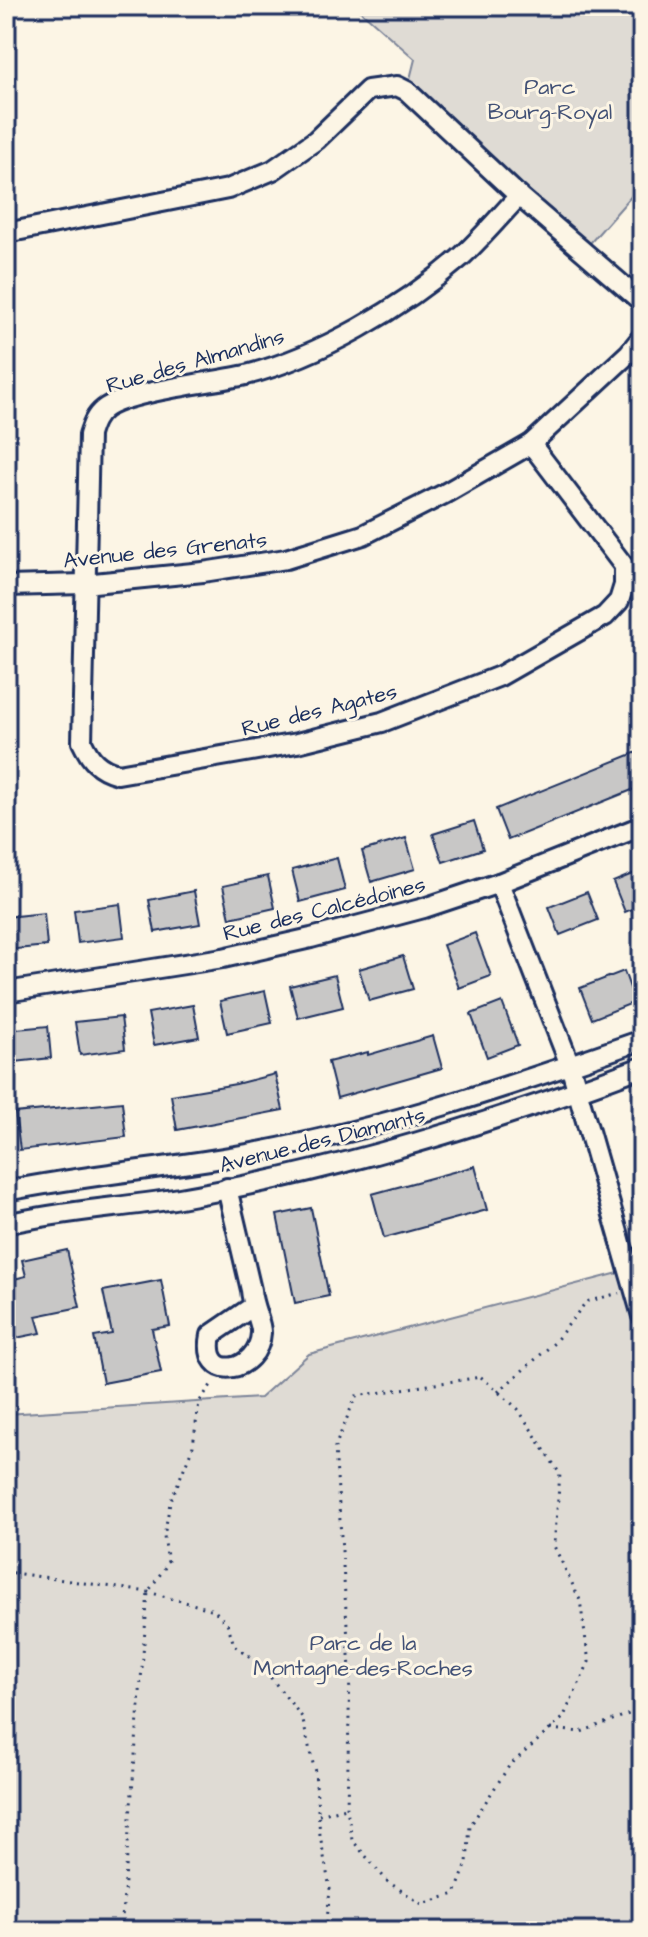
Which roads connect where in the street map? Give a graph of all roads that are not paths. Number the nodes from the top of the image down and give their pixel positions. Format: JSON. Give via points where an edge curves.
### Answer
{"nodes":[{"id":1,"x":519,"y":196,"type":"junction"},
{"id":2,"x":6,"y":233,"type":"edge"},
{"id":3,"x":642,"y":302,"type":"edge"},
{"id":4,"x":642,"y":337,"type":"edge"},
{"id":5,"x":531,"y":444,"type":"junction"},
{"id":6,"x":84,"y":584,"type":"junction"},
{"id":7,"x":6,"y":586,"type":"edge"},
{"id":8,"x":642,"y":826,"type":"edge"},
{"id":9,"x":499,"y":883,"type":"junction"},
{"id":10,"x":6,"y":992,"type":"edge"},
{"id":11,"x":642,"y":1040,"type":"edge"},
{"id":12,"x":570,"y":1065,"type":"junction"},
{"id":13,"x":642,"y":1067,"type":"edge"},
{"id":14,"x":578,"y":1091,"type":"junction"},
{"id":15,"x":227,"y":1188,"type":"junction"},
{"id":16,"x":6,"y":1191,"type":"edge"},
{"id":17,"x":6,"y":1224,"type":"edge"},
{"id":18,"x":252,"y":1307,"type":"junction"},
{"id":19,"x":642,"y":1316,"type":"edge"}],
"edges":[{"from":1,"to":2,"type":"street","via":[[407,91],[384,86],[368,90],[316,140],[273,170],[228,189]]},
{"from":1,"to":3,"type":"street"},
{"from":1,"to":6,"type":"street","name":"Rue des Almandins","via":[[460,258],[397,305],[324,346],[249,374],[105,408],[89,435]]},
{"from":4,"to":5,"type":"street","name":"Avenue des Grenats"},
{"from":5,"to":6,"type":"street","name":"Avenue des Grenats","via":[[404,515],[325,547],[203,572]]},
{"from":5,"to":6,"type":"street","name":"Rue des Agates","via":[[624,566],[619,601],[605,616],[500,676],[382,722],[297,743],[118,774],[107,771],[96,765],[82,742]]},
{"from":6,"to":7,"type":"street","name":"Avenue des Grenats"},
{"from":8,"to":9,"type":"street","name":"Rue des Calcédoines"},
{"from":9,"to":10,"type":"street","name":"Rue des Calcédoines","via":[[424,908],[223,958]]},
{"from":9,"to":12,"type":"street"},
{"from":11,"to":12,"type":"street","name":"Avenue des Diamants"},
{"from":12,"to":14,"type":"street"},
{"from":12,"to":16,"type":"street","name":"Avenue des Diamants","via":[[345,1133],[213,1160]]},
{"from":13,"to":14,"type":"street","name":"Avenue des Diamants"},
{"from":14,"to":15,"type":"street","name":"Avenue des Diamants","via":[[355,1161]]},
{"from":14,"to":19,"type":"street"},
{"from":15,"to":17,"type":"street","name":"Avenue des Diamants"},
{"from":15,"to":18,"type":"street"},
{"from":18,"to":18,"type":"street","via":[[211,1335],[211,1358],[220,1367],[240,1366],[259,1345],[262,1329]]}]}
